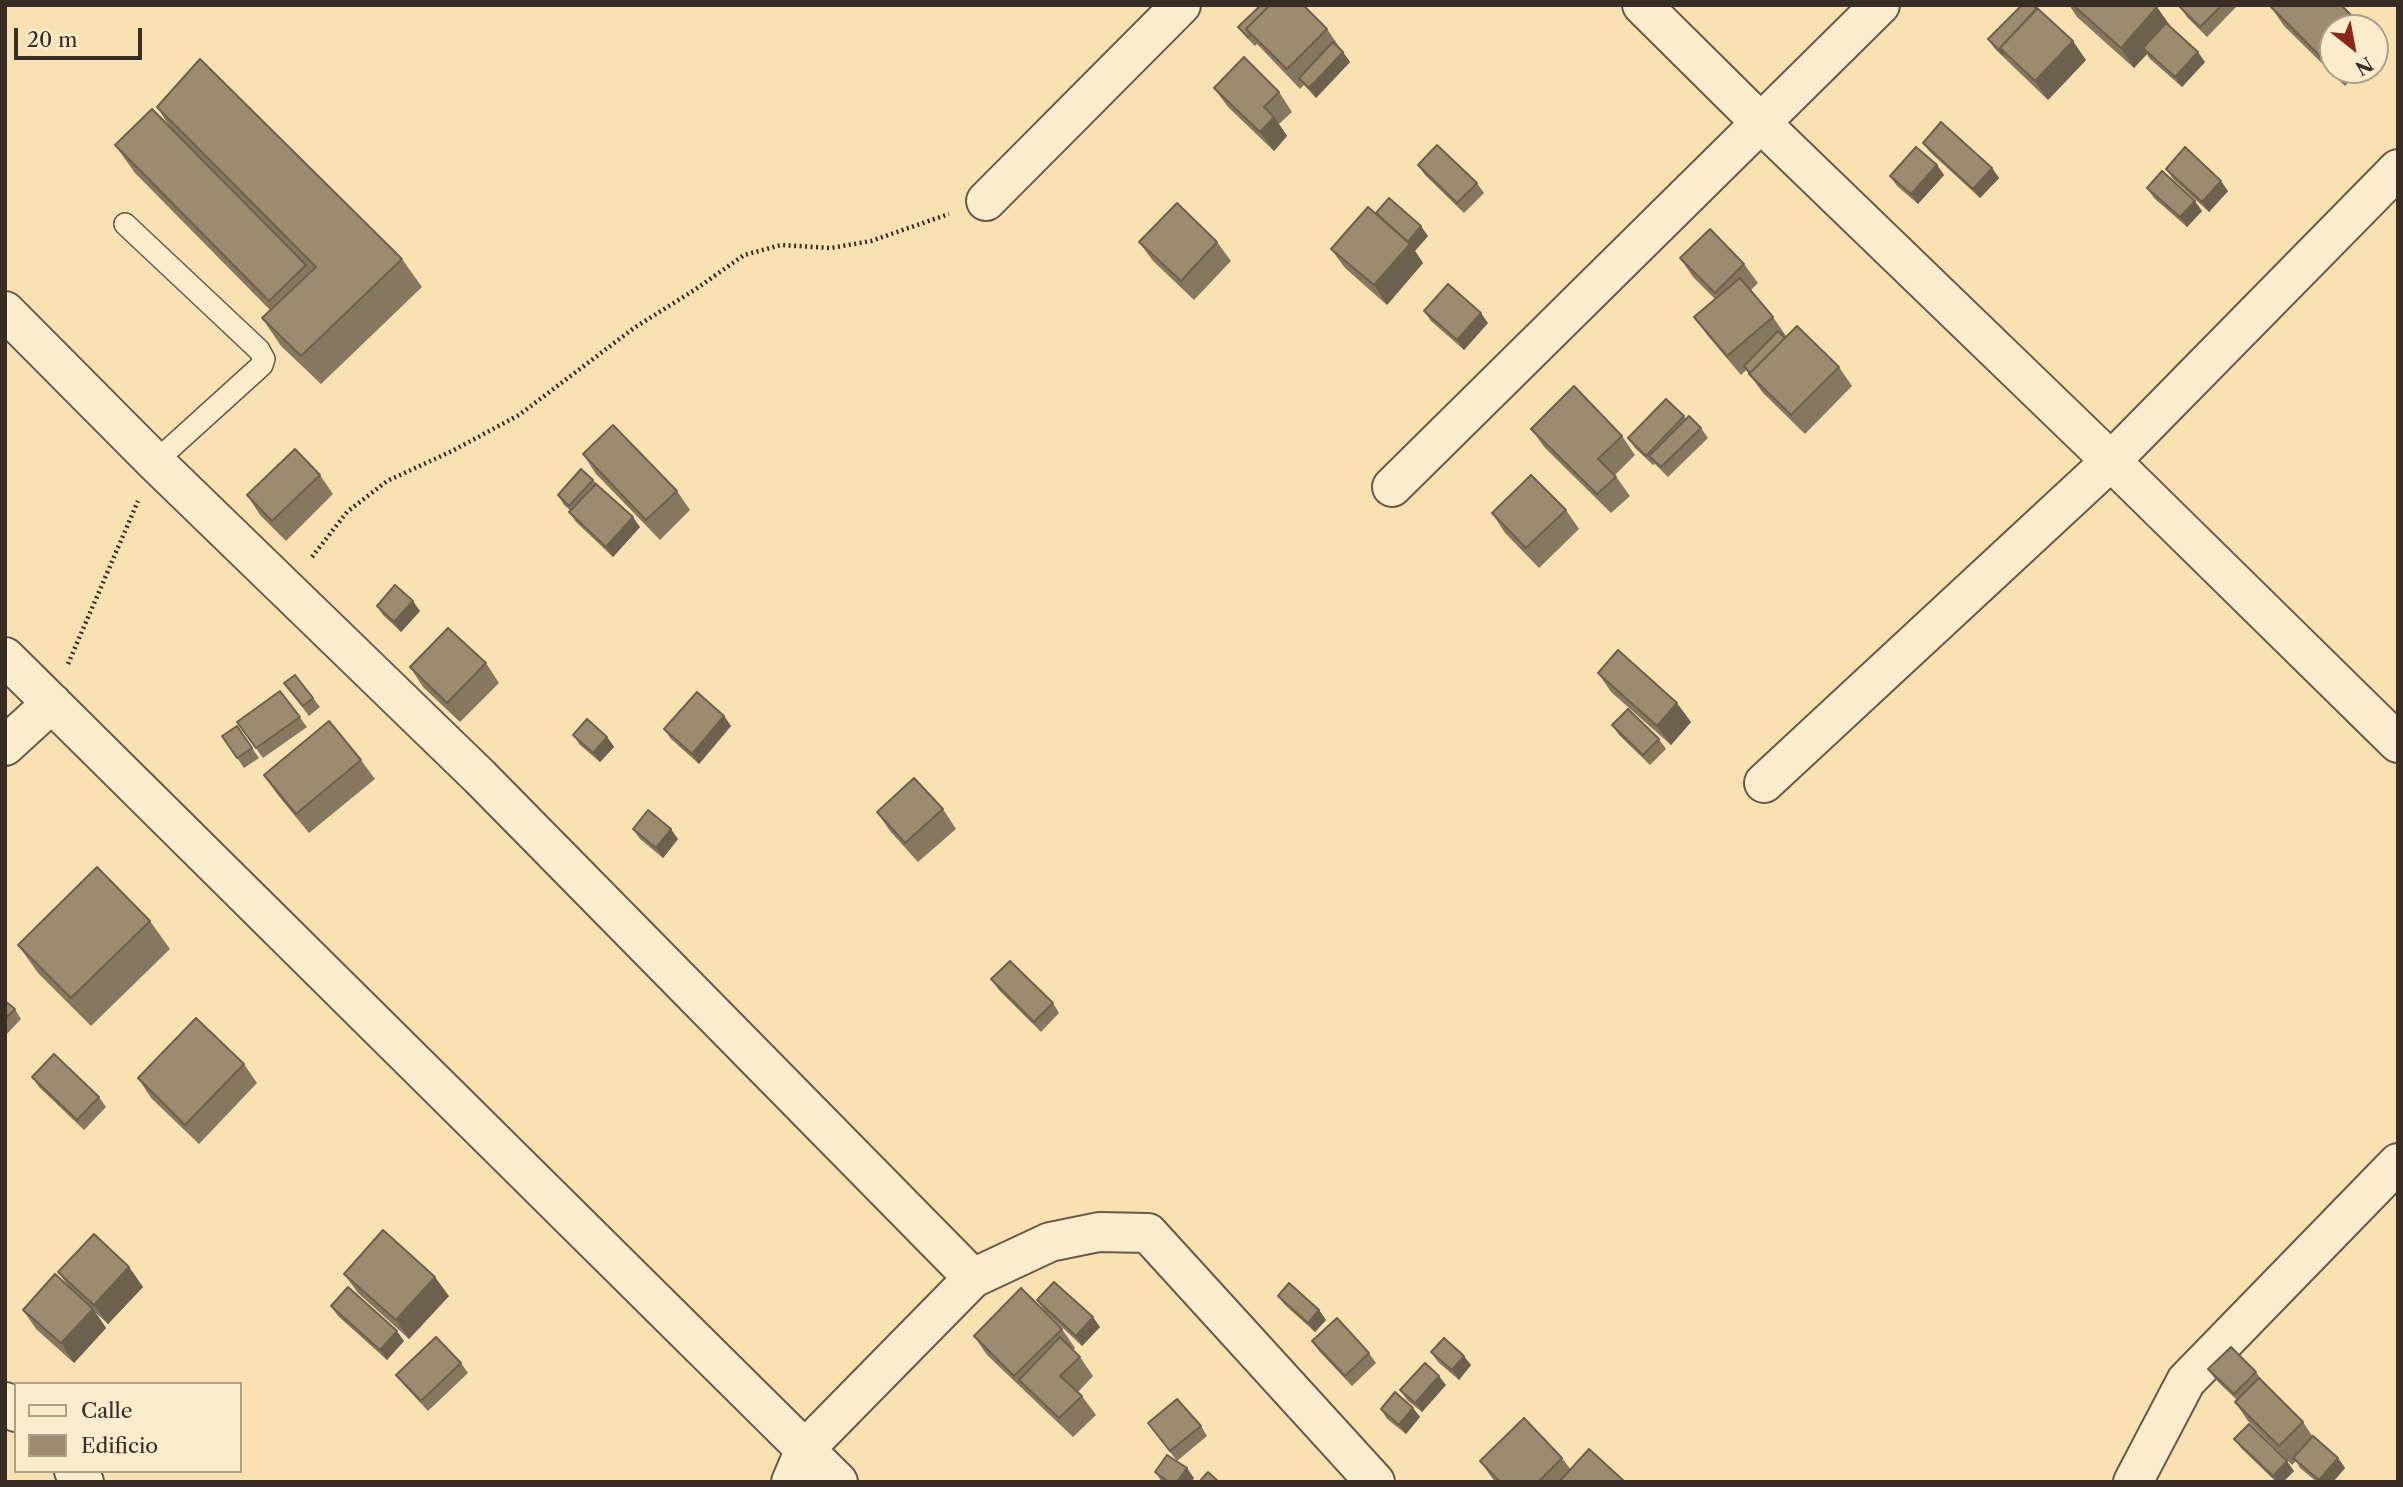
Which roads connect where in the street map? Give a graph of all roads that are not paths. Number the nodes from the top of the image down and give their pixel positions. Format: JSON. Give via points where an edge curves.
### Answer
{"nodes":[{"id":1,"x":1181,"y":5,"type":"edge"},
{"id":2,"x":1642,"y":5,"type":"edge"},
{"id":3,"x":1880,"y":5,"type":"edge"},
{"id":4,"x":1762,"y":124,"type":"junction"},
{"id":5,"x":2398,"y":169,"type":"edge"},
{"id":6,"x":986,"y":201,"type":"road end"},
{"id":7,"x":125,"y":224,"type":"dead end"},
{"id":8,"x":5,"y":311,"type":"edge"},
{"id":9,"x":2111,"y":461,"type":"junction"},
{"id":10,"x":155,"y":462,"type":"junction"},
{"id":11,"x":1392,"y":487,"type":"dead end"},
{"id":12,"x":5,"y":657,"type":"edge"},
{"id":13,"x":52,"y":703,"type":"junction"},
{"id":14,"x":2398,"y":743,"type":"edge"},
{"id":15,"x":5,"y":746,"type":"edge"},
{"id":16,"x":1764,"y":783,"type":"dead end"},
{"id":17,"x":2398,"y":1163,"type":"edge"},
{"id":18,"x":973,"y":1278,"type":"junction"},
{"id":19,"x":798,"y":1466,"type":"edge"},
{"id":20,"x":838,"y":1482,"type":"edge"},
{"id":21,"x":1375,"y":1482,"type":"edge"},
{"id":22,"x":2133,"y":1482,"type":"edge"}],
"edges":[{"from":1,"to":6,"type":"street"},
{"from":2,"to":4,"type":"street"},
{"from":3,"to":4,"type":"street"},
{"from":4,"to":9,"type":"street"},
{"from":4,"to":11,"type":"street"},
{"from":5,"to":9,"type":"street"},
{"from":7,"to":10,"type":"lane","via":[[264,359]]},
{"from":8,"to":10,"type":"street"},
{"from":9,"to":14,"type":"street"},
{"from":9,"to":16,"type":"street"},
{"from":10,"to":18,"type":"street","via":[[489,787]]},
{"from":12,"to":13,"type":"street"},
{"from":13,"to":15,"type":"street"},
{"from":13,"to":19,"type":"street"},
{"from":17,"to":22,"type":"street","via":[[2186,1381]]},
{"from":18,"to":19,"type":"street"},
{"from":18,"to":21,"type":"street","via":[[1050,1242],[1098,1232],[1148,1233]]},
{"from":19,"to":20,"type":"street"}]}
